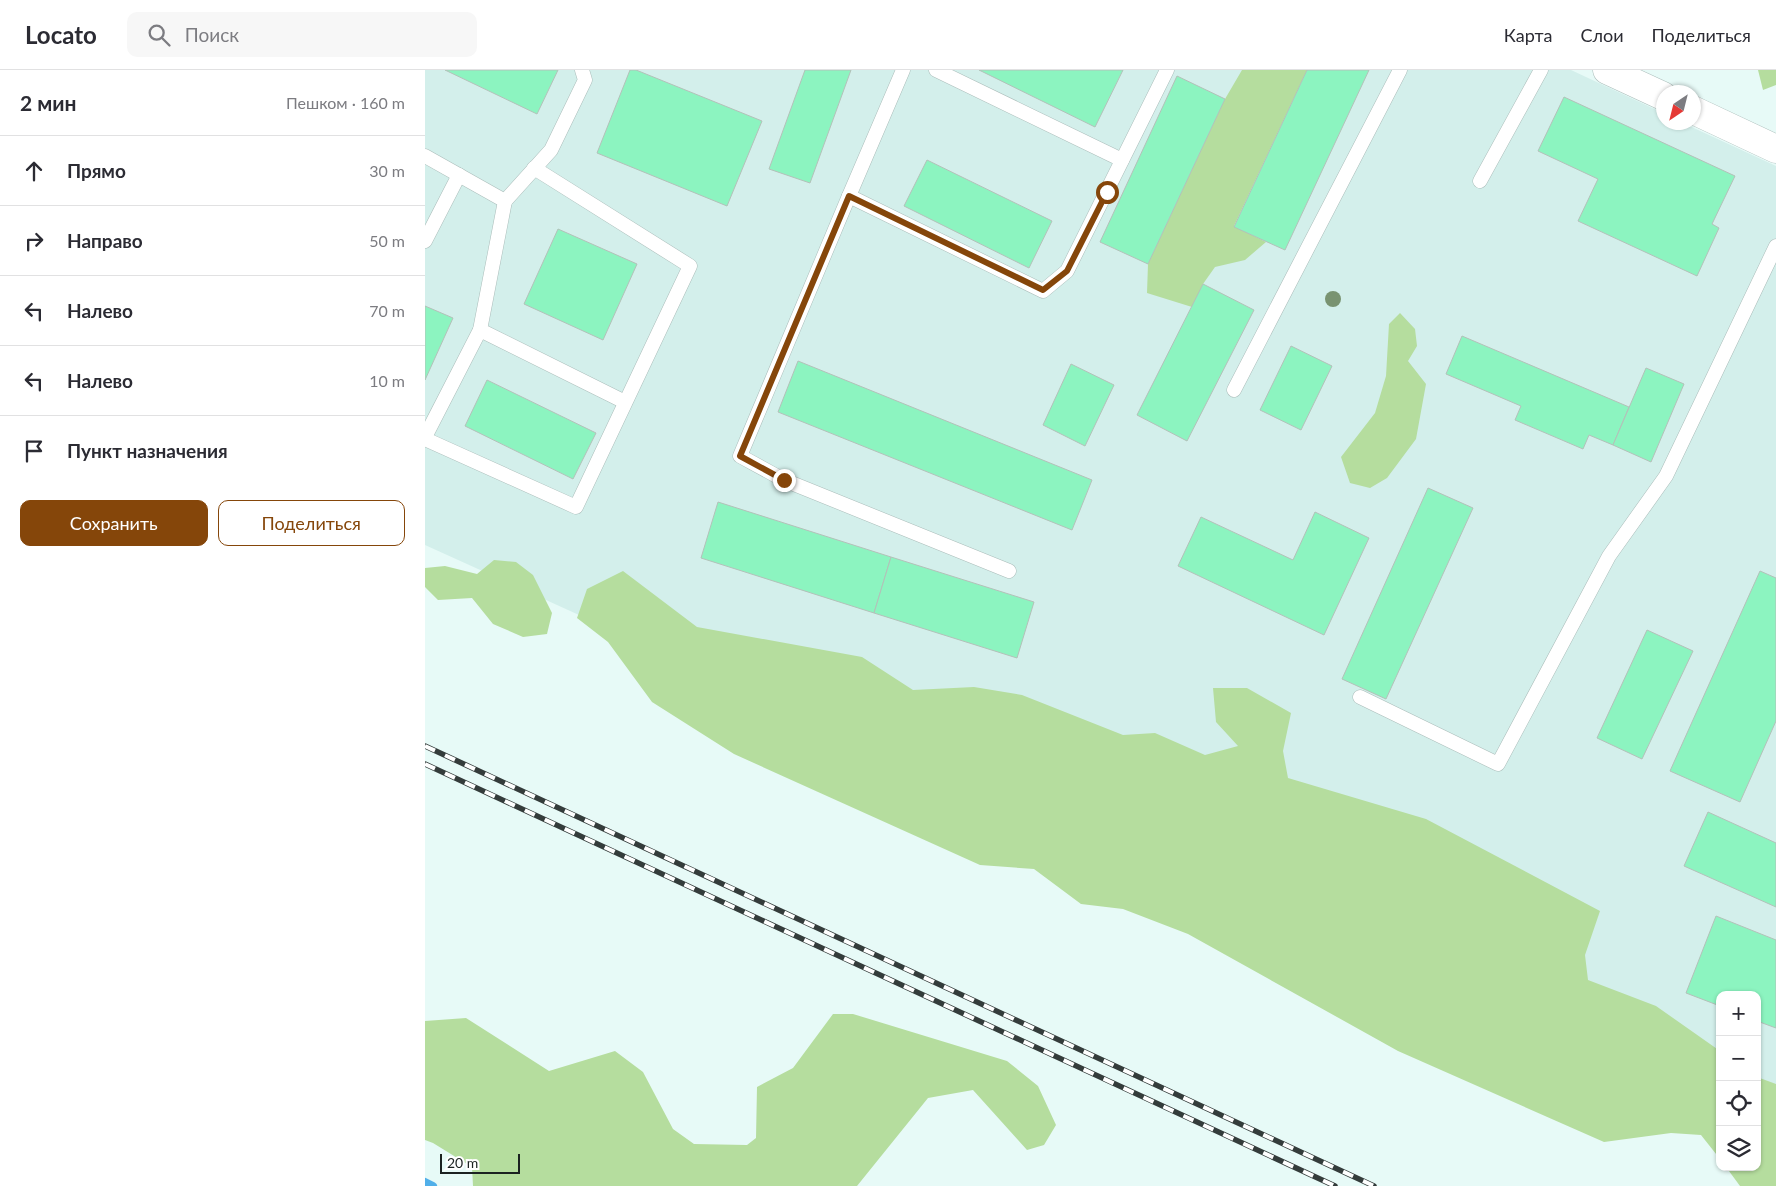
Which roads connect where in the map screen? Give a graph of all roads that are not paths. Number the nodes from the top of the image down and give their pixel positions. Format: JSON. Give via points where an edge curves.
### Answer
{"nodes":[{"id":1,"x":582,"y":70,"type":"edge"},
{"id":2,"x":903,"y":70,"type":"edge"},
{"id":3,"x":936,"y":70,"type":"edge"},
{"id":4,"x":1167,"y":70,"type":"edge"},
{"id":5,"x":1400,"y":70,"type":"edge"},
{"id":6,"x":1541,"y":70,"type":"edge"},
{"id":7,"x":1620,"y":73,"type":"edge"},
{"id":8,"x":1656,"y":92,"type":"edge"},
{"id":9,"x":1701,"y":114,"type":"edge"},
{"id":10,"x":1776,"y":149,"type":"edge"},
{"id":11,"x":425,"y":156,"type":"edge"},
{"id":12,"x":1123,"y":160,"type":"junction"},
{"id":13,"x":534,"y":168,"type":"junction"},
{"id":14,"x":459,"y":175,"type":"junction"},
{"id":15,"x":1480,"y":181,"type":"dead end"},
{"id":16,"x":849,"y":196,"type":"junction"},
{"id":17,"x":505,"y":201,"type":"junction"},
{"id":18,"x":425,"y":242,"type":"edge"},
{"id":19,"x":1776,"y":246,"type":"edge"},
{"id":20,"x":481,"y":330,"type":"junction"},
{"id":21,"x":1234,"y":390,"type":"dead end"},
{"id":22,"x":625,"y":402,"type":"junction"},
{"id":23,"x":425,"y":438,"type":"edge"},
{"id":24,"x":1009,"y":571,"type":"dead end"},
{"id":25,"x":1360,"y":697,"type":"dead end"}],
"edges":[{"from":1,"to":13,"type":"lane","via":[[585,80],[551,150]]},
{"from":2,"to":16,"type":"lane"},
{"from":3,"to":12,"type":"lane"},
{"from":4,"to":12,"type":"lane"},
{"from":5,"to":21,"type":"lane"},
{"from":6,"to":15,"type":"lane"},
{"from":7,"to":8,"type":"street"},
{"from":9,"to":10,"type":"street"},
{"from":11,"to":14,"type":"lane"},
{"from":12,"to":16,"type":"lane","via":[[1067,271],[1043,290]]},
{"from":13,"to":17,"type":"lane"},
{"from":13,"to":22,"type":"lane","via":[[690,266]]},
{"from":14,"to":17,"type":"lane"},
{"from":14,"to":18,"type":"lane"},
{"from":16,"to":24,"type":"lane","via":[[740,456],[784,480]]},
{"from":17,"to":20,"type":"lane"},
{"from":19,"to":25,"type":"lane","via":[[1666,476],[1609,556],[1498,764]]},
{"from":20,"to":22,"type":"lane"},
{"from":20,"to":23,"type":"lane"},
{"from":22,"to":23,"type":"lane","via":[[576,507]]}]}
